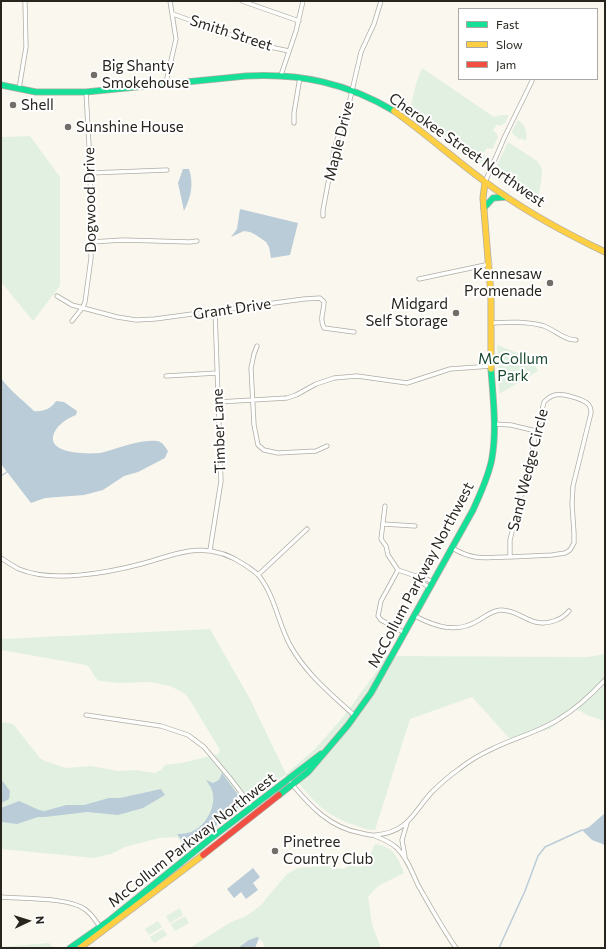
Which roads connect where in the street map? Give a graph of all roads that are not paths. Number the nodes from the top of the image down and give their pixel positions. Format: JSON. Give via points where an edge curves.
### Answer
{"nodes":[{"id":1,"x":25,"y":1,"type":"edge"},
{"id":2,"x":170,"y":1,"type":"edge"},
{"id":3,"x":242,"y":1,"type":"edge"},
{"id":4,"x":303,"y":1,"type":"edge"},
{"id":5,"x":381,"y":1,"type":"edge"},
{"id":6,"x":173,"y":14,"type":"junction"},
{"id":7,"x":299,"y":21,"type":"junction"},
{"id":8,"x":289,"y":51,"type":"junction"},
{"id":9,"x":281,"y":75,"type":"junction"},
{"id":10,"x":300,"y":77,"type":"junction"},
{"id":11,"x":532,"y":81,"type":"dead end"},
{"id":12,"x":1,"y":85,"type":"edge"},
{"id":13,"x":168,"y":85,"type":"junction"},
{"id":14,"x":18,"y":89,"type":"junction"},
{"id":15,"x":352,"y":90,"type":"junction"},
{"id":16,"x":86,"y":92,"type":"junction"},
{"id":17,"x":294,"y":124,"type":"dead end"},
{"id":18,"x":167,"y":170,"type":"dead end"},
{"id":19,"x":90,"y":173,"type":"junction"},
{"id":20,"x":485,"y":182,"type":"junction"},
{"id":21,"x":507,"y":197,"type":"junction"},
{"id":22,"x":484,"y":208,"type":"junction"},
{"id":23,"x":323,"y":216,"type":"dead end"},
{"id":24,"x":197,"y":241,"type":"dead end"},
{"id":25,"x":91,"y":242,"type":"junction"},
{"id":26,"x":605,"y":252,"type":"edge"},
{"id":27,"x":490,"y":264,"type":"junction"},
{"id":28,"x":419,"y":279,"type":"dead end"},
{"id":29,"x":57,"y":296,"type":"dead end"},
{"id":30,"x":83,"y":307,"type":"junction"},
{"id":31,"x":214,"y":310,"type":"junction"},
{"id":32,"x":72,"y":321,"type":"dead end"},
{"id":33,"x":491,"y":323,"type":"junction"},
{"id":34,"x":354,"y":332,"type":"dead end"},
{"id":35,"x":576,"y":340,"type":"dead end"},
{"id":36,"x":257,"y":346,"type":"dead end"},
{"id":37,"x":491,"y":366,"type":"junction"},
{"id":38,"x":217,"y":373,"type":"junction"},
{"id":39,"x":166,"y":376,"type":"dead end"},
{"id":40,"x":253,"y":400,"type":"junction"},
{"id":41,"x":218,"y":402,"type":"junction"},
{"id":42,"x":494,"y":424,"type":"junction"},
{"id":43,"x":536,"y":431,"type":"junction"},
{"id":44,"x":327,"y":446,"type":"dead end"},
{"id":45,"x":385,"y":506,"type":"dead end"},
{"id":46,"x":383,"y":524,"type":"junction"},
{"id":47,"x":415,"y":526,"type":"dead end"},
{"id":48,"x":307,"y":529,"type":"dead end"},
{"id":49,"x":452,"y":548,"type":"junction"},
{"id":50,"x":210,"y":550,"type":"junction"},
{"id":51,"x":510,"y":557,"type":"junction"},
{"id":52,"x":1,"y":558,"type":"edge"},
{"id":53,"x":398,"y":570,"type":"junction"},
{"id":54,"x":258,"y":575,"type":"junction"},
{"id":55,"x":416,"y":576,"type":"junction"},
{"id":56,"x":434,"y":582,"type":"junction"},
{"id":57,"x":430,"y":588,"type":"junction"},
{"id":58,"x":569,"y":611,"type":"dead end"},
{"id":59,"x":415,"y":616,"type":"junction"},
{"id":60,"x":405,"y":633,"type":"junction"},
{"id":61,"x":605,"y":680,"type":"edge"},
{"id":62,"x":86,"y":715,"type":"dead end"},
{"id":63,"x":355,"y":716,"type":"junction"},
{"id":64,"x":327,"y":749,"type":"junction"},
{"id":65,"x":288,"y":779,"type":"junction"},
{"id":66,"x":293,"y":785,"type":"junction"},
{"id":67,"x":252,"y":808,"type":"junction"},
{"id":68,"x":407,"y":823,"type":"junction"},
{"id":69,"x":374,"y":836,"type":"junction"},
{"id":70,"x":406,"y":860,"type":"junction"},
{"id":71,"x":1,"y":898,"type":"edge"},
{"id":72,"x":102,"y":929,"type":"junction"},
{"id":73,"x":70,"y":948,"type":"edge"},
{"id":74,"x":80,"y":948,"type":"edge"},
{"id":75,"x":456,"y":948,"type":"edge"}],
"edges":[{"from":1,"to":14,"type":"street","via":[[26,47]]},
{"from":2,"to":6,"type":"street"},
{"from":3,"to":7,"type":"street"},
{"from":4,"to":7,"type":"street"},
{"from":5,"to":15,"type":"street","name":"Maple Drive","via":[[361,52]]},
{"from":6,"to":8,"type":"street","name":"Smith Street","via":[[256,44]]},
{"from":6,"to":13,"type":"street","via":[[176,39],[167,78]]},
{"from":7,"to":8,"type":"street"},
{"from":8,"to":9,"type":"street"},
{"from":9,"to":10,"type":"street","name":"Cherokee Street Northwest"},
{"from":9,"to":13,"type":"street","name":"Cherokee Street Northwest","via":[[251,75]]},
{"from":10,"to":15,"type":"street","name":"Cherokee Street Northwest"},
{"from":10,"to":17,"type":"street"},
{"from":11,"to":20,"type":"street","via":[[504,136]]},
{"from":12,"to":14,"type":"street","name":"Cherokee Street Northwest"},
{"from":13,"to":16,"type":"street","name":"Cherokee Street Northwest"},
{"from":14,"to":16,"type":"street","name":"Cherokee Street Northwest","via":[[48,93]]},
{"from":15,"to":20,"type":"street","name":"Cherokee Street Northwest","via":[[403,118]]},
{"from":15,"to":23,"type":"street","name":"Maple Drive","via":[[335,146]]},
{"from":16,"to":19,"type":"street","name":"Dogwood Drive"},
{"from":18,"to":19,"type":"street"},
{"from":19,"to":25,"type":"street","name":"Dogwood Drive"},
{"from":20,"to":21,"type":"street","name":"Cherokee Street Northwest"},
{"from":20,"to":22,"type":"street","name":"McCollum Parkway Northwest"},
{"from":21,"to":22,"type":"street","via":[[493,198]]},
{"from":21,"to":26,"type":"street","name":"Cherokee Street Northwest"},
{"from":22,"to":27,"type":"street","name":"McCollum Parkway Northwest"},
{"from":24,"to":25,"type":"street"},
{"from":25,"to":30,"type":"street","name":"Dogwood Drive","via":[[89,275]]},
{"from":27,"to":28,"type":"street"},
{"from":27,"to":33,"type":"street","name":"McCollum Parkway Northwest"},
{"from":29,"to":30,"type":"street","via":[[72,305]]},
{"from":30,"to":31,"type":"street","name":"Grant Drive","via":[[136,320]]},
{"from":30,"to":32,"type":"street","name":"Dogwood Drive"},
{"from":31,"to":34,"type":"street","name":"Grant Drive","via":[[303,296],[320,298],[324,302],[324,328]]},
{"from":31,"to":38,"type":"street","name":"Timber Lane"},
{"from":33,"to":35,"type":"street","via":[[523,322]]},
{"from":33,"to":37,"type":"street","name":"McCollum Parkway Northwest"},
{"from":36,"to":40,"type":"street","via":[[251,368]]},
{"from":37,"to":40,"type":"street","via":[[450,369],[407,383],[342,376],[322,381],[287,398]]},
{"from":37,"to":42,"type":"street","name":"McCollum Parkway Northwest"},
{"from":38,"to":39,"type":"street"},
{"from":38,"to":41,"type":"street","name":"Timber Lane"},
{"from":40,"to":41,"type":"street"},
{"from":40,"to":44,"type":"street","via":[[256,437],[258,445],[264,450],[278,453],[316,451]]},
{"from":41,"to":50,"type":"street","name":"Timber Lane","via":[[221,481]]},
{"from":42,"to":43,"type":"street","via":[[511,424]]},
{"from":42,"to":49,"type":"street","name":"McCollum Parkway Northwest","via":[[493,454],[487,478]]},
{"from":43,"to":51,"type":"street","name":"Sand Wedge Circle","via":[[510,540]]},
{"from":43,"to":51,"type":"street","name":"Sand Wedge Circle","via":[[544,402],[553,395],[584,401],[590,407],[592,413],[572,495],[574,543],[570,550],[559,554]]},
{"from":45,"to":46,"type":"street"},
{"from":46,"to":47,"type":"street"},
{"from":46,"to":53,"type":"street","via":[[381,539]]},
{"from":48,"to":54,"type":"street"},
{"from":49,"to":51,"type":"street","name":"Sand Wedge Circle","via":[[473,557]]},
{"from":49,"to":56,"type":"street","name":"McCollum Parkway Northwest"},
{"from":50,"to":52,"type":"street","via":[[176,552],[104,572],[66,576],[40,575],[20,569]]},
{"from":50,"to":54,"type":"street","via":[[244,564]]},
{"from":53,"to":55,"type":"street"},
{"from":53,"to":60,"type":"street","via":[[382,601],[378,616]]},
{"from":54,"to":63,"type":"street","via":[[273,600],[290,645],[299,659],[315,679]]},
{"from":55,"to":56,"type":"street"},
{"from":55,"to":57,"type":"street"},
{"from":56,"to":57,"type":"street","name":"McCollum Parkway Northwest"},
{"from":57,"to":59,"type":"street","name":"McCollum Parkway Northwest"},
{"from":58,"to":59,"type":"street","via":[[556,621],[540,624],[501,610],[491,612],[474,624],[456,628],[435,626]]},
{"from":59,"to":60,"type":"street","name":"McCollum Parkway Northwest"},
{"from":60,"to":63,"type":"street","name":"McCollum Parkway Northwest"},
{"from":61,"to":68,"type":"street","via":[[559,720],[492,749],[460,768],[431,793]]},
{"from":62,"to":67,"type":"street","via":[[161,726],[188,735],[204,747]]},
{"from":63,"to":64,"type":"street","name":"McCollum Parkway Northwest"},
{"from":64,"to":65,"type":"street","name":"McCollum Parkway Northwest"},
{"from":64,"to":66,"type":"street","name":"McCollum Parkway Northwest","via":[[314,766]]},
{"from":65,"to":66,"type":"street"},
{"from":65,"to":67,"type":"street","name":"McCollum Parkway Northwest"},
{"from":66,"to":69,"type":"street","via":[[329,821],[351,831]]},
{"from":66,"to":72,"type":"street","name":"McCollum Parkway Northwest"},
{"from":67,"to":72,"type":"street","name":"McCollum Parkway Northwest"},
{"from":68,"to":69,"type":"street","via":[[393,831]]},
{"from":68,"to":70,"type":"street","via":[[402,840]]},
{"from":69,"to":70,"type":"street","via":[[391,843]]},
{"from":70,"to":75,"type":"street"},
{"from":71,"to":72,"type":"street","via":[[74,904],[86,910]]},
{"from":72,"to":73,"type":"street","name":"McCollum Parkway Northwest"},
{"from":72,"to":74,"type":"street","name":"McCollum Parkway Northwest"}]}
